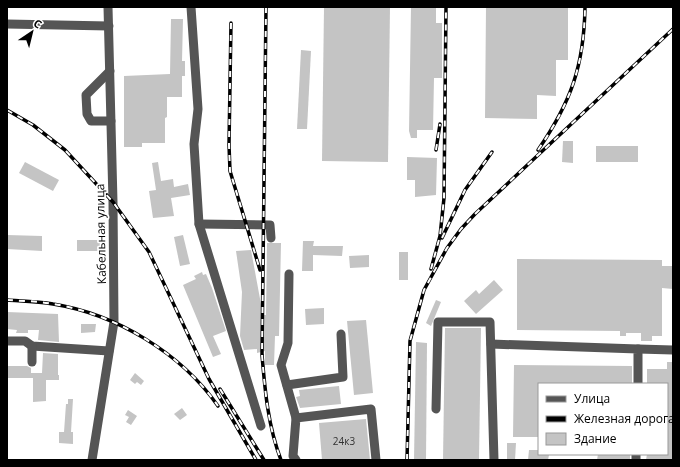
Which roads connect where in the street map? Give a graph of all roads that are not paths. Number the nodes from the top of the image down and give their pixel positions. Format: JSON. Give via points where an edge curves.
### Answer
{"nodes":[{"id":1,"x":108,"y":7,"type":"edge"},
{"id":2,"x":191,"y":7,"type":"edge"},
{"id":3,"x":7,"y":24,"type":"edge"},
{"id":4,"x":108,"y":26,"type":"junction"},
{"id":5,"x":110,"y":71,"type":"junction"},
{"id":6,"x":111,"y":121,"type":"junction"},
{"id":7,"x":199,"y":224,"type":"junction"},
{"id":8,"x":271,"y":238,"type":"dead end"},
{"id":9,"x":290,"y":274,"type":"dead end"},
{"id":10,"x":341,"y":334,"type":"dead end"},
{"id":11,"x":7,"y":341,"type":"edge"},
{"id":12,"x":491,"y":344,"type":"junction"},
{"id":13,"x":32,"y":346,"type":"junction"},
{"id":14,"x":638,"y":349,"type":"junction"},
{"id":15,"x":673,"y":350,"type":"edge"},
{"id":16,"x":109,"y":351,"type":"junction"},
{"id":17,"x":32,"y":362,"type":"dead end"},
{"id":18,"x":638,"y":383,"type":"edge"},
{"id":19,"x":287,"y":385,"type":"junction"},
{"id":20,"x":436,"y":409,"type":"dead end"},
{"id":21,"x":296,"y":418,"type":"junction"},
{"id":22,"x":261,"y":426,"type":"dead end"},
{"id":23,"x":92,"y":460,"type":"edge"},
{"id":24,"x":296,"y":460,"type":"edge"},
{"id":25,"x":376,"y":460,"type":"edge"},
{"id":26,"x":494,"y":460,"type":"edge"}],
"edges":[{"from":1,"to":4,"type":"street","name":"Кабельная улица"},
{"from":2,"to":7,"type":"street","via":[[198,109],[194,144]]},
{"from":3,"to":4,"type":"street"},
{"from":4,"to":5,"type":"street","name":"Кабельная улица"},
{"from":5,"to":6,"type":"street","name":"Кабельная улица"},
{"from":5,"to":6,"type":"street","via":[[86,95],[87,114],[91,121]]},
{"from":6,"to":16,"type":"street","name":"Кабельная улица","via":[[114,322]]},
{"from":7,"to":8,"type":"street","via":[[270,225]]},
{"from":7,"to":22,"type":"street"},
{"from":9,"to":19,"type":"street","via":[[288,343],[281,365]]},
{"from":10,"to":19,"type":"street","via":[[343,377]]},
{"from":11,"to":13,"type":"street","via":[[26,341]]},
{"from":12,"to":14,"type":"street"},
{"from":12,"to":20,"type":"street","via":[[490,322],[438,322]]},
{"from":12,"to":26,"type":"street"},
{"from":13,"to":16,"type":"street"},
{"from":13,"to":17,"type":"street"},
{"from":14,"to":15,"type":"street"},
{"from":14,"to":18,"type":"street"},
{"from":16,"to":23,"type":"street","name":"Кабельная улица"},
{"from":19,"to":21,"type":"street"},
{"from":21,"to":24,"type":"street","via":[[293,456]]},
{"from":21,"to":25,"type":"street","via":[[371,410]]}]}
